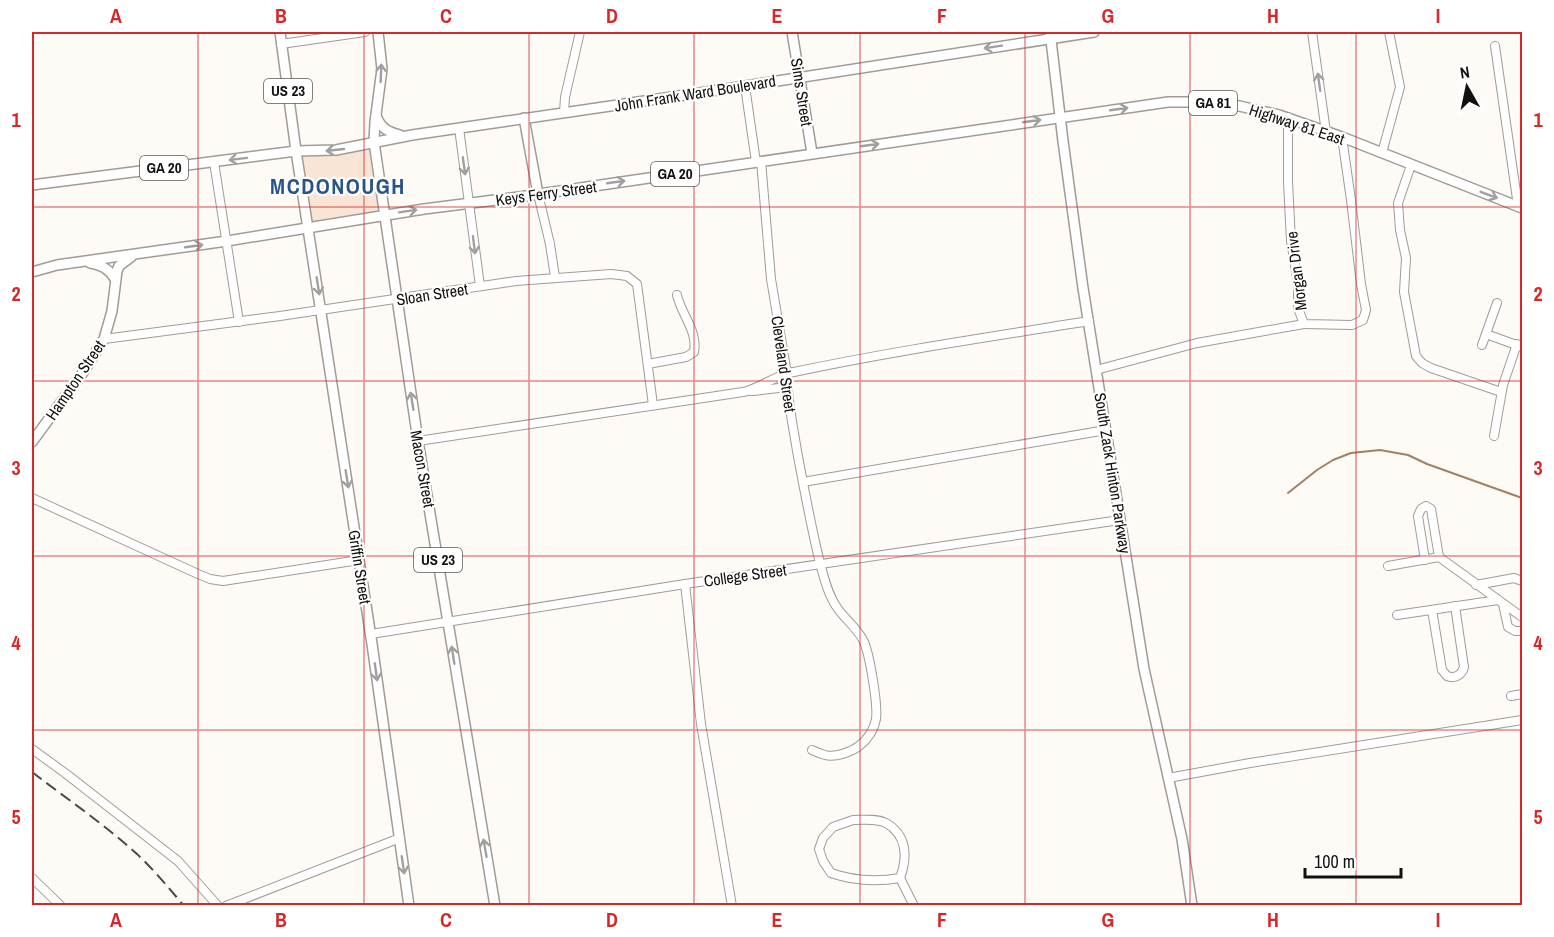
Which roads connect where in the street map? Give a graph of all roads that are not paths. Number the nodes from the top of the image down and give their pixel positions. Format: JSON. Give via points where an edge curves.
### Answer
{"nodes":[{"id":1,"x":280,"y":32,"type":"edge"},
{"id":2,"x":365,"y":32,"type":"edge"},
{"id":3,"x":378,"y":32,"type":"edge"},
{"id":4,"x":580,"y":32,"type":"edge"},
{"id":5,"x":792,"y":32,"type":"edge"},
{"id":6,"x":1094,"y":32,"type":"edge"},
{"id":7,"x":1312,"y":32,"type":"edge"},
{"id":8,"x":1389,"y":32,"type":"edge"},
{"id":9,"x":1051,"y":35,"type":"edge"},
{"id":10,"x":281,"y":44,"type":"junction"},
{"id":11,"x":1496,"y":46,"type":"dead end"},
{"id":12,"x":800,"y":78,"type":"junction"},
{"id":13,"x":745,"y":86,"type":"junction"},
{"id":14,"x":564,"y":112,"type":"junction"},
{"id":15,"x":376,"y":115,"type":"junction"},
{"id":16,"x":1061,"y":117,"type":"junction"},
{"id":17,"x":1288,"y":117,"type":"junction"},
{"id":18,"x":524,"y":118,"type":"junction"},
{"id":19,"x":459,"y":128,"type":"junction"},
{"id":20,"x":1326,"y":132,"type":"junction"},
{"id":21,"x":405,"y":136,"type":"junction"},
{"id":22,"x":1342,"y":137,"type":"junction"},
{"id":23,"x":374,"y":142,"type":"junction"},
{"id":24,"x":296,"y":151,"type":"junction"},
{"id":25,"x":812,"y":153,"type":"junction"},
{"id":26,"x":1382,"y":153,"type":"junction"},
{"id":27,"x":758,"y":161,"type":"junction"},
{"id":28,"x":214,"y":162,"type":"junction"},
{"id":29,"x":1411,"y":165,"type":"junction"},
{"id":30,"x":32,"y":185,"type":"edge"},
{"id":31,"x":537,"y":194,"type":"junction"},
{"id":32,"x":469,"y":204,"type":"junction"},
{"id":33,"x":1520,"y":207,"type":"edge"},
{"id":34,"x":385,"y":215,"type":"junction"},
{"id":35,"x":309,"y":228,"type":"junction"},
{"id":36,"x":227,"y":241,"type":"junction"},
{"id":37,"x":136,"y":254,"type":"junction"},
{"id":38,"x":82,"y":261,"type":"junction"},
{"id":39,"x":32,"y":273,"type":"edge"},
{"id":40,"x":555,"y":277,"type":"junction"},
{"id":41,"x":115,"y":279,"type":"junction"},
{"id":42,"x":480,"y":286,"type":"junction"},
{"id":43,"x":676,"y":295,"type":"dead end"},
{"id":44,"x":397,"y":300,"type":"junction"},
{"id":45,"x":1497,"y":303,"type":"dead end"},
{"id":46,"x":322,"y":310,"type":"junction"},
{"id":47,"x":1089,"y":321,"type":"junction"},
{"id":48,"x":239,"y":322,"type":"junction"},
{"id":49,"x":1304,"y":324,"type":"junction"},
{"id":50,"x":1486,"y":334,"type":"junction"},
{"id":51,"x":104,"y":339,"type":"junction"},
{"id":52,"x":1482,"y":345,"type":"dead end"},
{"id":53,"x":1520,"y":345,"type":"edge"},
{"id":54,"x":648,"y":364,"type":"junction"},
{"id":55,"x":1096,"y":370,"type":"junction"},
{"id":56,"x":787,"y":374,"type":"junction"},
{"id":57,"x":787,"y":387,"type":"junction"},
{"id":58,"x":749,"y":390,"type":"junction"},
{"id":59,"x":1501,"y":392,"type":"junction"},
{"id":60,"x":653,"y":405,"type":"junction"},
{"id":61,"x":1106,"y":430,"type":"junction"},
{"id":62,"x":1494,"y":436,"type":"dead end"},
{"id":63,"x":418,"y":441,"type":"junction"},
{"id":64,"x":32,"y":442,"type":"edge"},
{"id":65,"x":803,"y":482,"type":"junction"},
{"id":66,"x":32,"y":498,"type":"edge"},
{"id":67,"x":1120,"y":520,"type":"junction"},
{"id":68,"x":1439,"y":557,"type":"junction"},
{"id":69,"x":359,"y":560,"type":"junction"},
{"id":70,"x":1425,"y":560,"type":"junction"},
{"id":71,"x":820,"y":564,"type":"junction"},
{"id":72,"x":1388,"y":566,"type":"dead end"},
{"id":73,"x":1522,"y":581,"type":"edge"},
{"id":74,"x":685,"y":584,"type":"junction"},
{"id":75,"x":1476,"y":585,"type":"junction"},
{"id":76,"x":1500,"y":602,"type":"junction"},
{"id":77,"x":1455,"y":606,"type":"junction"},
{"id":78,"x":1432,"y":610,"type":"junction"},
{"id":79,"x":1397,"y":615,"type":"dead end"},
{"id":80,"x":1522,"y":617,"type":"edge"},
{"id":81,"x":448,"y":622,"type":"junction"},
{"id":82,"x":1522,"y":631,"type":"edge"},
{"id":83,"x":370,"y":634,"type":"junction"},
{"id":84,"x":1522,"y":694,"type":"edge"},
{"id":85,"x":1511,"y":696,"type":"dead end"},
{"id":86,"x":1522,"y":720,"type":"edge"},
{"id":87,"x":32,"y":749,"type":"edge"},
{"id":88,"x":812,"y":750,"type":"dead end"},
{"id":89,"x":1168,"y":778,"type":"junction"},
{"id":90,"x":400,"y":838,"type":"junction"},
{"id":91,"x":32,"y":878,"type":"edge"},
{"id":92,"x":900,"y":878,"type":"junction"},
{"id":93,"x":61,"y":906,"type":"edge"},
{"id":94,"x":218,"y":906,"type":"edge"},
{"id":95,"x":226,"y":906,"type":"edge"},
{"id":96,"x":409,"y":906,"type":"edge"},
{"id":97,"x":495,"y":906,"type":"edge"},
{"id":98,"x":732,"y":906,"type":"edge"},
{"id":99,"x":914,"y":906,"type":"edge"},
{"id":100,"x":1192,"y":906,"type":"edge"}],
"edges":[{"from":1,"to":10,"type":"main road","number":"US 23"},
{"from":2,"to":10,"type":"street"},
{"from":15,"to":3,"type":"main road","name":"Macon Street","number":"US 23","one_way":true,"via":[[382,69]]},
{"from":4,"to":14,"type":"street"},
{"from":5,"to":12,"type":"main road","name":"Sims Street"},
{"from":6,"to":9,"type":"main road","name":"John Frank Ward Boulevard"},
{"from":20,"to":7,"type":"street","one_way":true},
{"from":8,"to":26,"type":"street","via":[[1400,87]]},
{"from":9,"to":12,"type":"main road","name":"John Frank Ward Boulevard","number":"GA 20","one_way":true},
{"from":9,"to":16,"type":"main road","name":"South Zack Hinton Parkway"},
{"from":10,"to":24,"type":"main road","number":"US 23"},
{"from":11,"to":33,"type":"street"},
{"from":12,"to":13,"type":"main road","name":"John Frank Ward Boulevard","number":"GA 20"},
{"from":12,"to":25,"type":"main road","name":"Sims Street"},
{"from":13,"to":14,"type":"main road","name":"John Frank Ward Boulevard","number":"GA 20"},
{"from":13,"to":27,"type":"street","name":"Cleveland Street"},
{"from":14,"to":18,"type":"main road","name":"John Frank Ward Boulevard","number":"GA 20"},
{"from":15,"to":21,"type":"main road","via":[[385,130]]},
{"from":15,"to":23,"type":"main road","name":"Macon Street","number":"US 23"},
{"from":16,"to":17,"type":"main road","name":"Highway 81 East","number":"GA 81","one_way":true,"via":[[1189,102],[1247,107]]},
{"from":25,"to":16,"type":"main road","name":"Keys Ferry Street","number":"GA 20","one_way":true},
{"from":16,"to":47,"type":"main road","name":"South Zack Hinton Parkway"},
{"from":17,"to":20,"type":"main road","name":"Highway 81 East","number":"GA 81"},
{"from":17,"to":49,"type":"street","name":"Morgan Drive","via":[[1291,242],[1298,308]]},
{"from":18,"to":19,"type":"main road","name":"John Frank Ward Boulevard","number":"GA 20"},
{"from":18,"to":31,"type":"main road"},
{"from":19,"to":21,"type":"main road","name":"John Frank Ward Boulevard","number":"GA 20"},
{"from":19,"to":32,"type":"street","one_way":true},
{"from":20,"to":22,"type":"main road","name":"Highway 81 East","number":"GA 81"},
{"from":21,"to":23,"type":"main road","name":"John Frank Ward Boulevard","number":"GA 20"},
{"from":22,"to":26,"type":"main road","name":"Highway 81 East","number":"GA 81"},
{"from":22,"to":49,"type":"street","name":"Morgan Drive","via":[[1366,310],[1363,320],[1352,325]]},
{"from":23,"to":24,"type":"main road","name":"John Frank Ward Boulevard","number":"GA 20","one_way":true,"via":[[336,150]]},
{"from":23,"to":34,"type":"main road","name":"Macon Street","number":"US 23"},
{"from":24,"to":28,"type":"main road","number":"GA 20","one_way":true},
{"from":24,"to":35,"type":"main road","number":"US 23"},
{"from":25,"to":27,"type":"main road","name":"Keys Ferry Street","number":"GA 20"},
{"from":26,"to":29,"type":"main road","name":"Highway 81 East","number":"GA 81"},
{"from":31,"to":27,"type":"main road","name":"Keys Ferry Street","number":"GA 20","one_way":true},
{"from":27,"to":56,"type":"street","name":"Cleveland Street","via":[[771,279]]},
{"from":28,"to":30,"type":"main road","number":"GA 20"},
{"from":28,"to":36,"type":"street"},
{"from":29,"to":33,"type":"main road","name":"Highway 81 East","number":"GA 81","one_way":true},
{"from":29,"to":59,"type":"street","via":[[1398,203],[1406,258],[1404,292],[1416,356],[1431,368]]},
{"from":31,"to":32,"type":"main road","name":"Keys Ferry Street","number":"GA 20"},
{"from":31,"to":40,"type":"street"},
{"from":34,"to":32,"type":"main road","name":"Keys Ferry Street","number":"GA 20","one_way":true},
{"from":32,"to":42,"type":"street","one_way":true},
{"from":34,"to":35,"type":"main road","name":"Keys Ferry Street","number":"GA 20"},
{"from":34,"to":44,"type":"main road","name":"Macon Street","number":"US 23"},
{"from":35,"to":36,"type":"main road","name":"Keys Ferry Street","number":"GA 20"},
{"from":35,"to":46,"type":"main road","name":"Griffin Street","number":"US 23","one_way":true},
{"from":37,"to":36,"type":"main road","name":"Keys Ferry Street","number":"GA 20","one_way":true},
{"from":36,"to":48,"type":"street"},
{"from":37,"to":38,"type":"main road","name":"Keys Ferry Street"},
{"from":37,"to":41,"type":"main road","via":[[119,266]]},
{"from":38,"to":39,"type":"main road","name":"Keys Ferry Street"},
{"from":38,"to":41,"type":"main road","via":[[105,267]]},
{"from":40,"to":42,"type":"street","name":"Sloan Street"},
{"from":40,"to":54,"type":"street","name":"Sloan Street","via":[[622,274],[632,279],[637,284]]},
{"from":41,"to":51,"type":"main road","name":"Hampton Street"},
{"from":42,"to":44,"type":"street","name":"Sloan Street"},
{"from":43,"to":54,"type":"street","via":[[694,338],[694,352]]},
{"from":44,"to":46,"type":"street","name":"Sloan Street"},
{"from":63,"to":44,"type":"main road","name":"Macon Street","number":"US 23","one_way":true},
{"from":45,"to":50,"type":"street"},
{"from":46,"to":48,"type":"street","name":"Sloan Street"},
{"from":46,"to":69,"type":"main road","name":"Griffin Street","number":"US 23","one_way":true},
{"from":47,"to":55,"type":"main road","name":"South Zack Hinton Parkway"},
{"from":47,"to":56,"type":"street"},
{"from":48,"to":51,"type":"street","name":"Sloan Street"},
{"from":49,"to":55,"type":"street","via":[[1197,343]]},
{"from":50,"to":52,"type":"street"},
{"from":50,"to":53,"type":"street"},
{"from":51,"to":64,"type":"main road","name":"Hampton Street"},
{"from":53,"to":59,"type":"street"},
{"from":54,"to":60,"type":"street","name":"Sloan Street"},
{"from":55,"to":61,"type":"main road","name":"South Zack Hinton Parkway"},
{"from":56,"to":57,"type":"street","name":"Cleveland Street"},
{"from":56,"to":58,"type":"street"},
{"from":57,"to":58,"type":"street"},
{"from":57,"to":65,"type":"street","name":"Cleveland Street"},
{"from":58,"to":60,"type":"street"},
{"from":59,"to":62,"type":"street"},
{"from":60,"to":63,"type":"street"},
{"from":61,"to":65,"type":"street"},
{"from":61,"to":67,"type":"main road","name":"South Zack Hinton Parkway"},
{"from":63,"to":81,"type":"main road","name":"Macon Street","number":"US 23"},
{"from":65,"to":71,"type":"street","name":"Cleveland Street"},
{"from":66,"to":69,"type":"street","via":[[216,580]]},
{"from":67,"to":71,"type":"street","name":"College Street"},
{"from":67,"to":89,"type":"main road","name":"South Zack Hinton Parkway","via":[[1144,669]]},
{"from":68,"to":70,"type":"street"},
{"from":68,"to":70,"type":"street","via":[[1431,509],[1426,506],[1418,516]]},
{"from":68,"to":75,"type":"street"},
{"from":69,"to":83,"type":"main road","name":"Griffin Street","number":"US 23"},
{"from":70,"to":72,"type":"street"},
{"from":71,"to":74,"type":"street","name":"College Street"},
{"from":71,"to":88,"type":"street","name":"Cleveland Street","via":[[837,607],[864,643],[876,718],[869,736],[853,750],[827,756]]},
{"from":73,"to":75,"type":"street","via":[[1515,578]]},
{"from":74,"to":81,"type":"street","name":"College Street"},
{"from":74,"to":98,"type":"street","via":[[701,724]]},
{"from":75,"to":76,"type":"street"},
{"from":76,"to":77,"type":"street"},
{"from":76,"to":80,"type":"street"},
{"from":76,"to":82,"type":"street","via":[[1508,627]]},
{"from":77,"to":78,"type":"street"},
{"from":77,"to":78,"type":"street","via":[[1464,665],[1462,673],[1455,677],[1442,670]]},
{"from":78,"to":79,"type":"street"},
{"from":81,"to":83,"type":"street","name":"College Street"},
{"from":97,"to":81,"type":"main road","name":"Macon Street","number":"US 23","one_way":true},
{"from":83,"to":90,"type":"main road","name":"Griffin Street","number":"US 23","one_way":true},
{"from":84,"to":85,"type":"street"},
{"from":86,"to":89,"type":"street"},
{"from":87,"to":94,"type":"street","via":[[178,861]]},
{"from":89,"to":100,"type":"main road","name":"South Zack Hinton Parkway"},
{"from":90,"to":95,"type":"street"},
{"from":90,"to":96,"type":"main road","name":"Griffin Street","number":"US 23","one_way":true},
{"from":91,"to":93,"type":"street"},
{"from":92,"to":92,"type":"street","via":[[905,851],[900,836],[885,822],[853,820],[833,827],[823,838],[819,849],[831,873],[854,879]]},
{"from":92,"to":99,"type":"street"}]}
